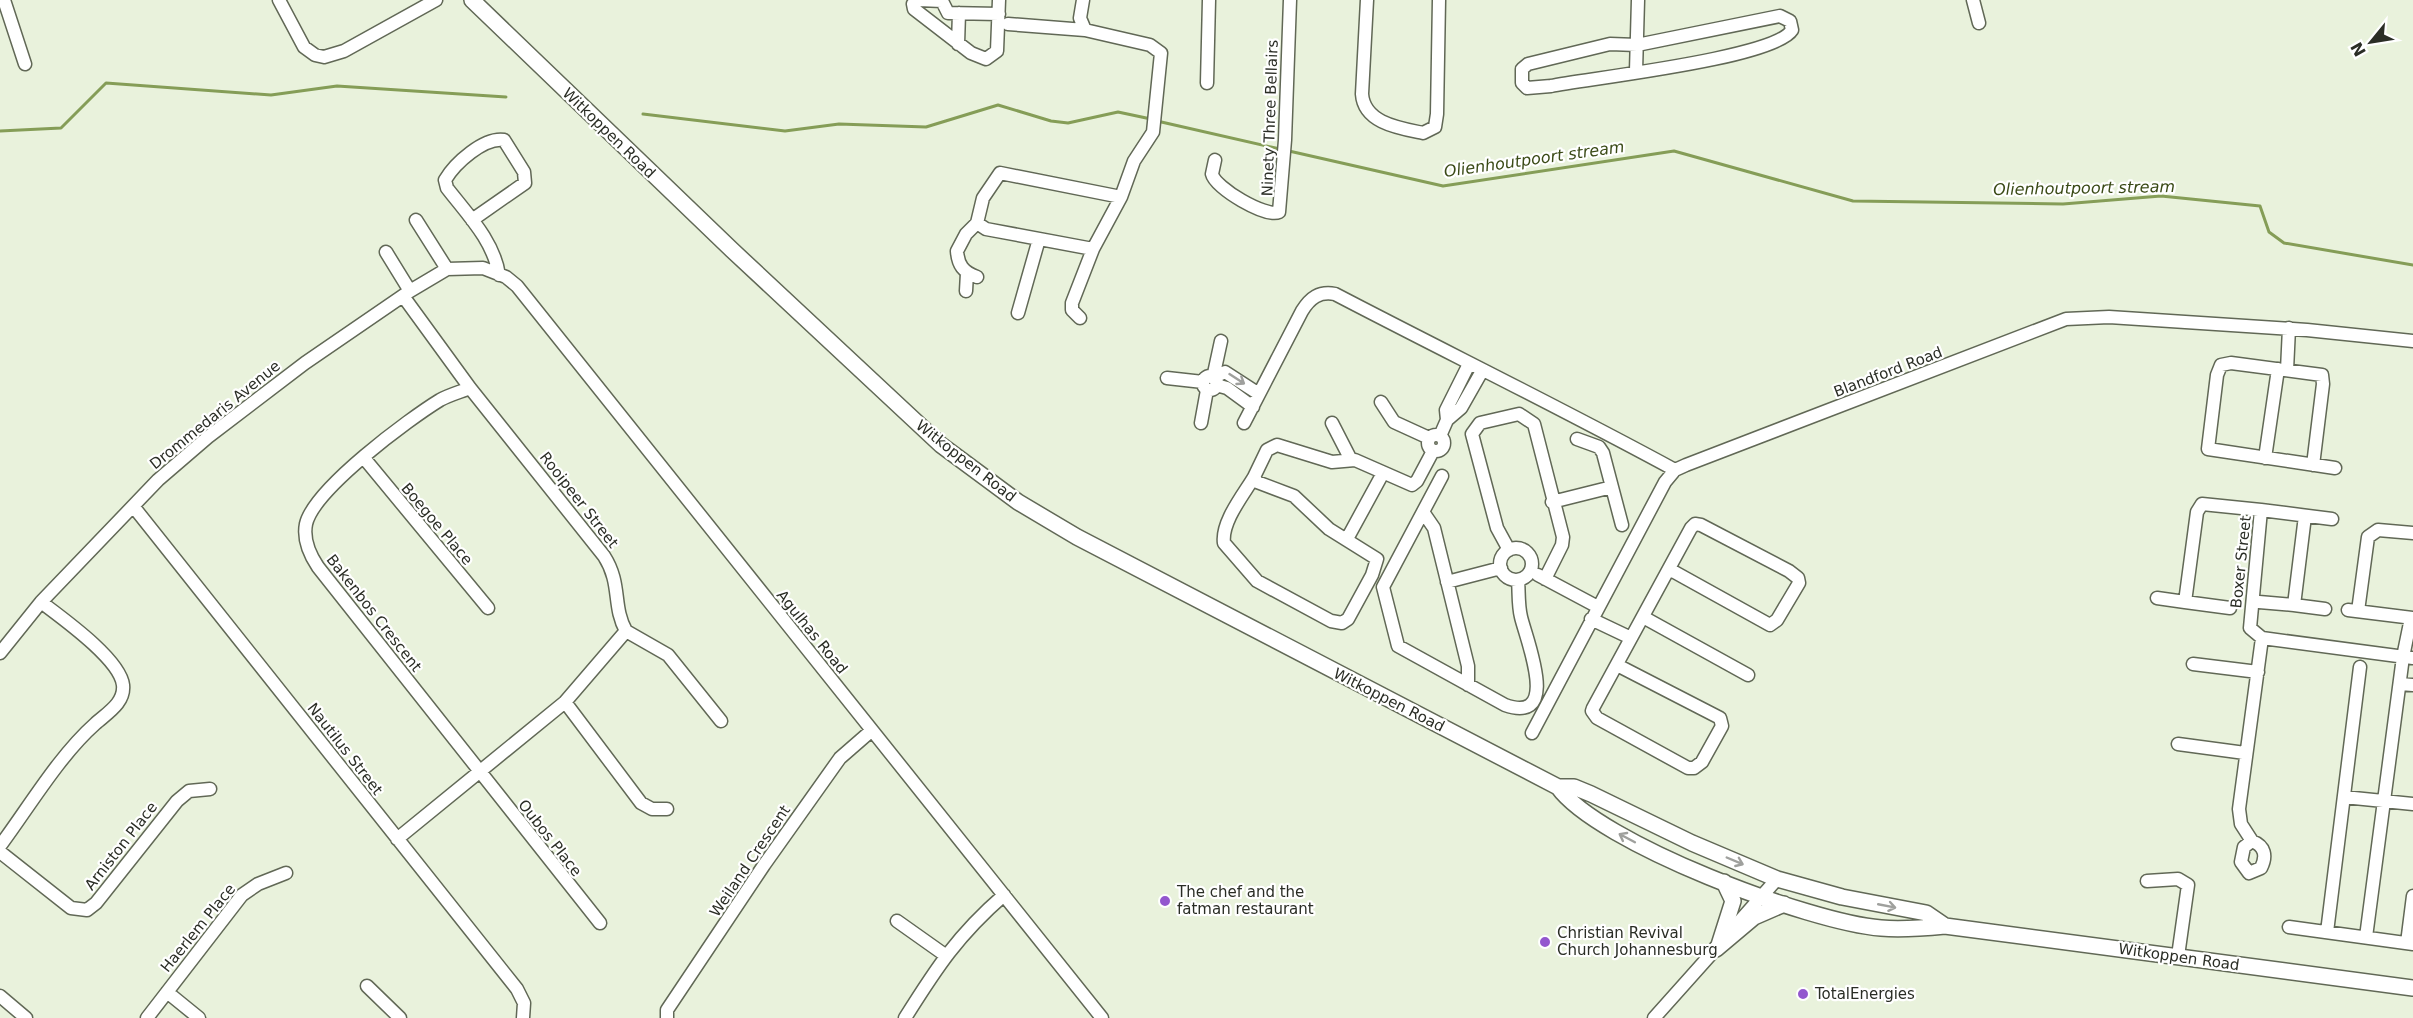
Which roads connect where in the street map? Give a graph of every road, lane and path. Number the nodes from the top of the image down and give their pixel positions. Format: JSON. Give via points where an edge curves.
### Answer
{"nodes":[{"id":1,"x":4,"y":0,"type":"edge"},
{"id":2,"x":279,"y":0,"type":"edge"},
{"id":3,"x":436,"y":0,"type":"edge"},
{"id":4,"x":472,"y":0,"type":"edge"},
{"id":5,"x":919,"y":0,"type":"edge"},
{"id":6,"x":999,"y":0,"type":"edge"},
{"id":7,"x":1083,"y":0,"type":"edge"},
{"id":8,"x":1209,"y":0,"type":"edge"},
{"id":9,"x":1290,"y":0,"type":"edge"},
{"id":10,"x":1367,"y":0,"type":"edge"},
{"id":11,"x":1439,"y":0,"type":"edge"},
{"id":12,"x":1638,"y":0,"type":"edge"},
{"id":13,"x":1973,"y":0,"type":"edge"},
{"id":14,"x":958,"y":14,"type":"junction"},
{"id":15,"x":999,"y":14,"type":"junction"},
{"id":16,"x":1979,"y":22,"type":"dead end"},
{"id":17,"x":1008,"y":24,"type":"dead end"},
{"id":18,"x":1085,"y":30,"type":"junction"},
{"id":19,"x":958,"y":44,"type":"junction"},
{"id":20,"x":1637,"y":45,"type":"junction"},
{"id":21,"x":25,"y":64,"type":"dead end"},
{"id":22,"x":1636,"y":71,"type":"junction"},
{"id":23,"x":1207,"y":83,"type":"dead end"},
{"id":24,"x":1215,"y":160,"type":"dead end"},
{"id":25,"x":1121,"y":197,"type":"junction"},
{"id":26,"x":416,"y":220,"type":"dead end"},
{"id":27,"x":472,"y":220,"type":"junction"},
{"id":28,"x":977,"y":223,"type":"junction"},
{"id":29,"x":1039,"y":239,"type":"junction"},
{"id":30,"x":1093,"y":249,"type":"junction"},
{"id":31,"x":386,"y":252,"type":"dead end"},
{"id":32,"x":447,"y":269,"type":"junction"},
{"id":33,"x":496,"y":273,"type":"junction"},
{"id":34,"x":966,"y":291,"type":"dead end"},
{"id":35,"x":407,"y":293,"type":"junction"},
{"id":36,"x":1018,"y":313,"type":"dead end"},
{"id":37,"x":1080,"y":318,"type":"dead end"},
{"id":38,"x":2289,"y":328,"type":"junction"},
{"id":39,"x":1221,"y":341,"type":"dead end"},
{"id":40,"x":2413,"y":341,"type":"edge"},
{"id":41,"x":1469,"y":364,"type":"junction"},
{"id":42,"x":2283,"y":369,"type":"junction"},
{"id":43,"x":1482,"y":371,"type":"junction"},
{"id":44,"x":1167,"y":378,"type":"dead end"},
{"id":45,"x":1210,"y":384,"type":"junction"},
{"id":46,"x":470,"y":388,"type":"junction"},
{"id":47,"x":1259,"y":394,"type":"junction"},
{"id":48,"x":1381,"y":402,"type":"dead end"},
{"id":49,"x":1253,"y":407,"type":"junction"},
{"id":50,"x":1447,"y":420,"type":"junction"},
{"id":51,"x":1201,"y":423,"type":"dead end"},
{"id":52,"x":1244,"y":423,"type":"dead end"},
{"id":53,"x":1332,"y":423,"type":"dead end"},
{"id":54,"x":1435,"y":437,"type":"junction"},
{"id":55,"x":1577,"y":439,"type":"dead end"},
{"id":56,"x":364,"y":458,"type":"junction"},
{"id":57,"x":2265,"y":458,"type":"junction"},
{"id":58,"x":1351,"y":460,"type":"junction"},
{"id":59,"x":2313,"y":465,"type":"junction"},
{"id":60,"x":2335,"y":468,"type":"dead end"},
{"id":61,"x":1675,"y":470,"type":"junction"},
{"id":62,"x":1383,"y":473,"type":"junction"},
{"id":63,"x":1442,"y":476,"type":"dead end"},
{"id":64,"x":1254,"y":477,"type":"junction"},
{"id":65,"x":1612,"y":487,"type":"junction"},
{"id":66,"x":1552,"y":502,"type":"junction"},
{"id":67,"x":133,"y":507,"type":"junction"},
{"id":68,"x":2261,"y":510,"type":"junction"},
{"id":69,"x":1423,"y":512,"type":"junction"},
{"id":70,"x":2305,"y":516,"type":"junction"},
{"id":71,"x":2332,"y":519,"type":"dead end"},
{"id":72,"x":1622,"y":525,"type":"dead end"},
{"id":73,"x":2413,"y":533,"type":"edge"},
{"id":74,"x":1347,"y":539,"type":"junction"},
{"id":75,"x":1509,"y":550,"type":"junction"},
{"id":76,"x":1501,"y":568,"type":"junction"},
{"id":77,"x":1669,"y":569,"type":"junction"},
{"id":78,"x":1531,"y":571,"type":"junction"},
{"id":79,"x":1545,"y":579,"type":"junction"},
{"id":80,"x":1518,"y":580,"type":"junction"},
{"id":81,"x":1447,"y":582,"type":"junction"},
{"id":82,"x":2157,"y":598,"type":"dead end"},
{"id":83,"x":41,"y":602,"type":"junction"},
{"id":84,"x":2186,"y":602,"type":"junction"},
{"id":85,"x":2259,"y":602,"type":"dead end"},
{"id":86,"x":2294,"y":605,"type":"junction"},
{"id":87,"x":1598,"y":607,"type":"junction"},
{"id":88,"x":488,"y":608,"type":"dead end"},
{"id":89,"x":2230,"y":608,"type":"dead end"},
{"id":90,"x":2325,"y":609,"type":"dead end"},
{"id":91,"x":1643,"y":617,"type":"junction"},
{"id":92,"x":2412,"y":618,"type":"edge"},
{"id":93,"x":1591,"y":619,"type":"junction"},
{"id":94,"x":626,"y":631,"type":"junction"},
{"id":95,"x":1631,"y":638,"type":"junction"},
{"id":96,"x":2262,"y":638,"type":"junction"},
{"id":97,"x":0,"y":653,"type":"edge"},
{"id":98,"x":2408,"y":657,"type":"edge"},
{"id":99,"x":2193,"y":664,"type":"dead end"},
{"id":100,"x":1617,"y":665,"type":"junction"},
{"id":101,"x":2360,"y":667,"type":"dead end"},
{"id":102,"x":2258,"y":672,"type":"junction"},
{"id":103,"x":1748,"y":675,"type":"dead end"},
{"id":104,"x":2400,"y":684,"type":"junction"},
{"id":105,"x":1468,"y":685,"type":"junction"},
{"id":106,"x":2413,"y":685,"type":"edge"},
{"id":107,"x":565,"y":702,"type":"junction"},
{"id":108,"x":721,"y":721,"type":"dead end"},
{"id":109,"x":871,"y":731,"type":"junction"},
{"id":110,"x":1532,"y":733,"type":"dead end"},
{"id":111,"x":2178,"y":744,"type":"dead end"},
{"id":112,"x":2245,"y":753,"type":"junction"},
{"id":113,"x":478,"y":771,"type":"junction"},
{"id":114,"x":1558,"y":787,"type":"junction"},
{"id":115,"x":210,"y":789,"type":"dead end"},
{"id":116,"x":2344,"y":797,"type":"junction"},
{"id":117,"x":2384,"y":801,"type":"junction"},
{"id":118,"x":2413,"y":804,"type":"edge"},
{"id":119,"x":667,"y":808,"type":"dead end"},
{"id":120,"x":397,"y":839,"type":"junction"},
{"id":121,"x":2252,"y":841,"type":"dead end"},
{"id":122,"x":0,"y":846,"type":"edge"},
{"id":123,"x":0,"y":852,"type":"edge"},
{"id":124,"x":286,"y":873,"type":"dead end"},
{"id":125,"x":1777,"y":879,"type":"junction"},
{"id":126,"x":2147,"y":881,"type":"dead end"},
{"id":127,"x":1724,"y":882,"type":"junction"},
{"id":128,"x":1004,"y":895,"type":"junction"},
{"id":129,"x":2413,"y":896,"type":"edge"},
{"id":130,"x":1761,"y":897,"type":"junction"},
{"id":131,"x":1785,"y":904,"type":"junction"},
{"id":132,"x":897,"y":921,"type":"dead end"},
{"id":133,"x":600,"y":923,"type":"dead end"},
{"id":134,"x":1946,"y":926,"type":"junction"},
{"id":135,"x":2289,"y":927,"type":"dead end"},
{"id":136,"x":2327,"y":932,"type":"junction"},
{"id":137,"x":2366,"y":937,"type":"junction"},
{"id":138,"x":2410,"y":944,"type":"edge"},
{"id":139,"x":1718,"y":947,"type":"junction"},
{"id":140,"x":945,"y":955,"type":"junction"},
{"id":141,"x":2178,"y":956,"type":"junction"},
{"id":142,"x":367,"y":986,"type":"dead end"},
{"id":143,"x":2413,"y":988,"type":"edge"},
{"id":144,"x":167,"y":992,"type":"junction"},
{"id":145,"x":0,"y":996,"type":"edge"},
{"id":146,"x":524,"y":1016,"type":"edge"},
{"id":147,"x":26,"y":1018,"type":"edge"},
{"id":148,"x":147,"y":1018,"type":"edge"},
{"id":149,"x":199,"y":1018,"type":"edge"},
{"id":150,"x":400,"y":1018,"type":"edge"},
{"id":151,"x":667,"y":1018,"type":"edge"},
{"id":152,"x":905,"y":1018,"type":"edge"},
{"id":153,"x":1102,"y":1018,"type":"edge"},
{"id":154,"x":1654,"y":1018,"type":"edge"}],
"edges":[{"from":1,"to":21,"type":"street"},
{"from":2,"to":3,"type":"street","via":[[304,47],[315,55],[330,57]]},
{"from":4,"to":114,"type":"main road","name":"Witkoppen Road","via":[[933,438],[1018,502],[1077,537]]},
{"from":5,"to":14,"type":"street","via":[[942,1],[946,12]]},
{"from":5,"to":19,"type":"street","via":[[913,4],[914,9]]},
{"from":6,"to":15,"type":"street"},
{"from":7,"to":18,"type":"street","via":[[1080,18]]},
{"from":8,"to":23,"type":"street"},
{"from":9,"to":24,"type":"street","name":"Ninety Three Bellairs","via":[[1286,140],[1279,212],[1260,211],[1218,186],[1212,174]]},
{"from":10,"to":11,"type":"street","via":[[1364,105],[1369,114],[1382,122],[1423,133],[1434,128],[1437,114]]},
{"from":12,"to":20,"type":"street"},
{"from":13,"to":16,"type":"street"},
{"from":14,"to":15,"type":"street"},
{"from":14,"to":19,"type":"street"},
{"from":15,"to":19,"type":"street","via":[[995,55],[981,58]]},
{"from":17,"to":18,"type":"street"},
{"from":18,"to":25,"type":"street","via":[[1150,45],[1160,50],[1163,59],[1154,127],[1130,169]]},
{"from":20,"to":22,"type":"street"},
{"from":20,"to":22,"type":"street","via":[[1610,44],[1528,64],[1522,69],[1522,83],[1527,88],[1551,86]]},
{"from":20,"to":22,"type":"street","via":[[1771,17],[1786,17],[1792,26],[1790,34],[1770,45]]},
{"from":25,"to":28,"type":"street","via":[[1002,172],[983,198]]},
{"from":25,"to":30,"type":"street"},
{"from":26,"to":32,"type":"street"},
{"from":27,"to":27,"type":"street","via":[[445,180],[459,160],[492,141],[504,140],[524,172],[525,183]]},
{"from":27,"to":33,"type":"street","via":[[496,258]]},
{"from":28,"to":29,"type":"street","via":[[986,229]]},
{"from":28,"to":34,"type":"street","via":[[957,251],[960,266],[972,275]]},
{"from":29,"to":30,"type":"street"},
{"from":29,"to":36,"type":"street"},
{"from":30,"to":37,"type":"street","via":[[1072,303],[1072,310]]},
{"from":31,"to":35,"type":"street","name":"Rooipeer Street"},
{"from":32,"to":33,"type":"street","name":"Drommedaris Avenue","via":[[471,267]]},
{"from":32,"to":35,"type":"street","name":"Drommedaris Avenue"},
{"from":33,"to":109,"type":"street","name":"Agulhas Road","via":[[517,286]]},
{"from":35,"to":46,"type":"street","name":"Rooipeer Street"},
{"from":35,"to":67,"type":"street","name":"Drommedaris Avenue","via":[[305,363],[208,437]]},
{"from":38,"to":40,"type":"street","name":"Blandford Road"},
{"from":38,"to":42,"type":"street"},
{"from":38,"to":61,"type":"street","name":"Blandford Road","via":[[2109,317],[2066,320]]},
{"from":39,"to":45,"type":"street"},
{"from":41,"to":43,"type":"street"},
{"from":41,"to":47,"type":"street","via":[[1335,294],[1318,294],[1306,304]]},
{"from":41,"to":50,"type":"street","via":[[1446,410]]},
{"from":42,"to":57,"type":"street"},
{"from":42,"to":57,"type":"street","via":[[2231,363],[2221,365],[2217,375],[2208,449]]},
{"from":42,"to":59,"type":"street","via":[[2323,377]]},
{"from":43,"to":50,"type":"street","via":[[1461,408]]},
{"from":43,"to":61,"type":"street","via":[[1571,413]]},
{"from":44,"to":45,"type":"street"},
{"from":45,"to":47,"type":"street","one_way":true,"via":[[1225,372]]},
{"from":45,"to":49,"type":"street","via":[[1227,388]]},
{"from":45,"to":51,"type":"street"},
{"from":46,"to":56,"type":"street","name":"Bakenbos Crescent","via":[[442,399]]},
{"from":46,"to":94,"type":"street","name":"Rooipeer Street","via":[[604,556],[615,576],[618,609]]},
{"from":47,"to":49,"type":"street"},
{"from":48,"to":54,"type":"street","via":[[1394,422]]},
{"from":49,"to":52,"type":"street"},
{"from":50,"to":54,"type":"street"},
{"from":53,"to":58,"type":"street"},
{"from":54,"to":62,"type":"street","via":[[1428,446],[1433,451],[1415,484]]},
{"from":55,"to":65,"type":"street","via":[[1601,450]]},
{"from":56,"to":88,"type":"street","name":"Boegoe Place"},
{"from":56,"to":113,"type":"street","name":"Bakenbos Crescent","via":[[314,506],[306,525],[309,550],[318,567]]},
{"from":57,"to":59,"type":"street"},
{"from":58,"to":62,"type":"street"},
{"from":58,"to":64,"type":"street","via":[[1332,462],[1274,445],[1267,450]]},
{"from":59,"to":60,"type":"street"},
{"from":61,"to":87,"type":"street"},
{"from":62,"to":74,"type":"street"},
{"from":63,"to":69,"type":"street"},
{"from":64,"to":74,"type":"street","via":[[1262,485],[1294,496],[1329,529]]},
{"from":64,"to":74,"type":"street","via":[[1223,540],[1257,581],[1331,621],[1342,623],[1348,619],[1377,561],[1374,555]]},
{"from":65,"to":66,"type":"street"},
{"from":65,"to":72,"type":"street"},
{"from":66,"to":75,"type":"street","via":[[1531,419],[1513,414],[1476,426],[1473,438],[1497,528]]},
{"from":66,"to":79,"type":"street","via":[[1563,540]]},
{"from":67,"to":83,"type":"street","name":"Drommedaris Avenue"},
{"from":67,"to":120,"type":"street","name":"Nautilus Street"},
{"from":68,"to":70,"type":"street","name":"Boxer Street"},
{"from":68,"to":84,"type":"street","via":[[2209,503],[2200,506]]},
{"from":68,"to":96,"type":"street","name":"Boxer Street","via":[[2250,628]]},
{"from":69,"to":81,"type":"street","via":[[1434,528]]},
{"from":69,"to":105,"type":"street","via":[[1383,587],[1390,618],[1400,647]]},
{"from":70,"to":71,"type":"street","name":"Boxer Street"},
{"from":70,"to":86,"type":"street"},
{"from":73,"to":92,"type":"street","via":[[2378,530],[2368,537],[2353,610]]},
{"from":75,"to":76,"type":"street","via":[[1501,560]]},
{"from":75,"to":78,"type":"street","via":[[1526,552],[1532,561]]},
{"from":76,"to":80,"type":"street","via":[[1508,578]]},
{"from":76,"to":81,"type":"street"},
{"from":77,"to":77,"type":"street","via":[[1770,625],[1799,583],[1789,571],[1698,524],[1690,528]]},
{"from":77,"to":91,"type":"street"},
{"from":78,"to":79,"type":"street"},
{"from":78,"to":80,"type":"street"},
{"from":79,"to":87,"type":"street"},
{"from":80,"to":105,"type":"street","via":[[1520,613],[1539,683],[1533,700],[1514,708]]},
{"from":81,"to":105,"type":"street","via":[[1468,666]]},
{"from":82,"to":84,"type":"street"},
{"from":83,"to":97,"type":"street","name":"Drommedaris Avenue"},
{"from":83,"to":122,"type":"street","via":[[94,645],[122,678],[123,692],[115,706],[74,747]]},
{"from":84,"to":89,"type":"street"},
{"from":85,"to":86,"type":"street"},
{"from":86,"to":90,"type":"street"},
{"from":87,"to":93,"type":"street"},
{"from":91,"to":95,"type":"street"},
{"from":91,"to":103,"type":"street"},
{"from":92,"to":98,"type":"street"},
{"from":93,"to":95,"type":"street"},
{"from":93,"to":110,"type":"street"},
{"from":94,"to":107,"type":"street"},
{"from":94,"to":108,"type":"street","via":[[668,655]]},
{"from":95,"to":100,"type":"street"},
{"from":96,"to":98,"type":"street"},
{"from":96,"to":102,"type":"street"},
{"from":98,"to":104,"type":"street"},
{"from":99,"to":102,"type":"street"},
{"from":100,"to":100,"type":"street","via":[[1593,708],[1593,715],[1688,768],[1700,764],[1722,726],[1720,718]]},
{"from":101,"to":116,"type":"street"},
{"from":102,"to":112,"type":"street"},
{"from":104,"to":106,"type":"street"},
{"from":104,"to":117,"type":"street"},
{"from":107,"to":113,"type":"street"},
{"from":107,"to":119,"type":"street","via":[[641,803],[652,810]]},
{"from":109,"to":128,"type":"street","name":"Agulhas Road"},
{"from":109,"to":151,"type":"street","name":"Weiland Crescent","via":[[840,758],[670,1005]]},
{"from":111,"to":112,"type":"street"},
{"from":112,"to":121,"type":"street","via":[[2239,816]]},
{"from":113,"to":120,"type":"street"},
{"from":113,"to":133,"type":"street","name":"Oubos Place"},
{"from":114,"to":125,"type":"main road","name":"Witkoppen Road","one_way":true,"via":[[1591,794]]},
{"from":127,"to":114,"type":"main road","name":"Witkoppen Road","one_way":true,"via":[[1616,832],[1573,804]]},
{"from":115,"to":123,"type":"street","name":"Arniston Place","via":[[189,791],[177,801],[87,910],[71,908]]},
{"from":116,"to":117,"type":"street"},
{"from":116,"to":136,"type":"street"},
{"from":117,"to":118,"type":"street"},
{"from":117,"to":137,"type":"street"},
{"from":120,"to":146,"type":"street","name":"Nautilus Street","via":[[517,989],[524,1003]]},
{"from":124,"to":144,"type":"street","name":"Haerlem Place","via":[[249,889]]},
{"from":125,"to":130,"type":"street"},
{"from":125,"to":134,"type":"main road","name":"Witkoppen Road","one_way":true,"via":[[1842,897],[1926,913]]},
{"from":126,"to":141,"type":"street","via":[[2178,879],[2188,885]]},
{"from":127,"to":130,"type":"main road","name":"Witkoppen Road"},
{"from":127,"to":139,"type":"main road","via":[[1733,901]]},
{"from":128,"to":140,"type":"street","via":[[972,923]]},
{"from":128,"to":153,"type":"street","name":"Agulhas Road"},
{"from":129,"to":138,"type":"street"},
{"from":130,"to":131,"type":"main road","name":"Witkoppen Road"},
{"from":130,"to":139,"type":"street"},
{"from":131,"to":134,"type":"main road","name":"Witkoppen Road","via":[[1880,928]]},
{"from":131,"to":139,"type":"main road","via":[[1754,917]]},
{"from":132,"to":140,"type":"street"},
{"from":134,"to":141,"type":"main road","name":"Witkoppen Road"},
{"from":135,"to":136,"type":"street"},
{"from":136,"to":137,"type":"street"},
{"from":137,"to":138,"type":"street"},
{"from":139,"to":154,"type":"street"},
{"from":140,"to":152,"type":"street"},
{"from":141,"to":143,"type":"main road","name":"Witkoppen Road"},
{"from":142,"to":150,"type":"street"},
{"from":144,"to":148,"type":"street","name":"Haerlem Place"},
{"from":144,"to":149,"type":"street"},
{"from":145,"to":147,"type":"street"}]}
